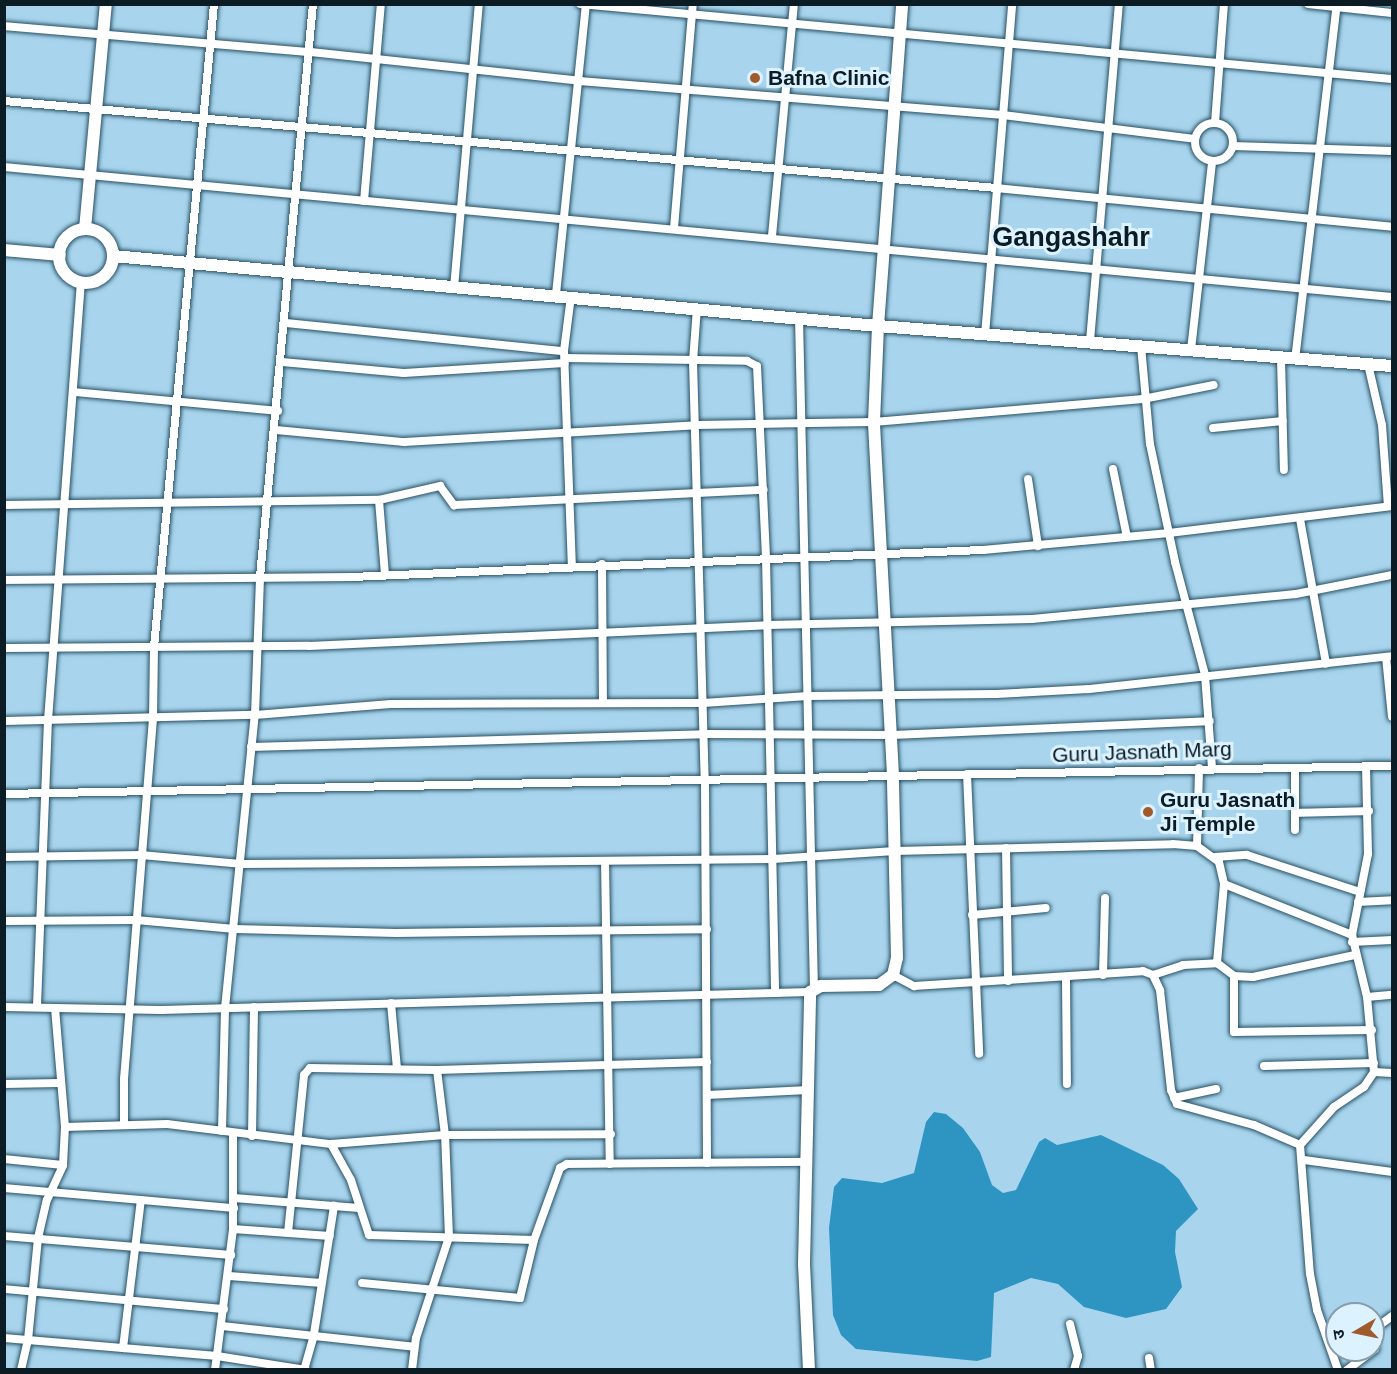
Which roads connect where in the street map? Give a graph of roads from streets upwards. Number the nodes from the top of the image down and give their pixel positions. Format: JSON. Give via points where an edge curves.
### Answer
{"nodes":[{"id":1,"x":106,"y":4,"type":"edge"},
{"id":2,"x":214,"y":4,"type":"edge"},
{"id":3,"x":313,"y":4,"type":"edge"},
{"id":4,"x":381,"y":4,"type":"edge"},
{"id":5,"x":479,"y":4,"type":"edge"},
{"id":6,"x":580,"y":4,"type":"edge"},
{"id":7,"x":693,"y":4,"type":"edge"},
{"id":8,"x":794,"y":4,"type":"edge"},
{"id":9,"x":902,"y":4,"type":"edge"},
{"id":10,"x":1012,"y":4,"type":"edge"},
{"id":11,"x":1119,"y":4,"type":"edge"},
{"id":12,"x":1224,"y":4,"type":"edge"},
{"id":13,"x":1308,"y":4,"type":"edge"},
{"id":14,"x":586,"y":5,"type":"edge"},
{"id":15,"x":1337,"y":6,"type":"edge"},
{"id":16,"x":1392,"y":13,"type":"edge"},
{"id":17,"x":692,"y":15,"type":"junction"},
{"id":18,"x":792,"y":23,"type":"junction"},
{"id":19,"x":4,"y":26,"type":"edge"},
{"id":20,"x":103,"y":33,"type":"junction"},
{"id":21,"x":900,"y":33,"type":"junction"},
{"id":22,"x":212,"y":44,"type":"junction"},
{"id":23,"x":1008,"y":44,"type":"junction"},
{"id":24,"x":310,"y":52,"type":"junction"},
{"id":25,"x":1115,"y":54,"type":"junction"},
{"id":26,"x":376,"y":60,"type":"junction"},
{"id":27,"x":1220,"y":62,"type":"junction"},
{"id":28,"x":473,"y":70,"type":"junction"},
{"id":29,"x":1330,"y":73,"type":"junction"},
{"id":30,"x":1392,"y":80,"type":"edge"},
{"id":31,"x":580,"y":81,"type":"junction"},
{"id":32,"x":688,"y":90,"type":"junction"},
{"id":33,"x":784,"y":98,"type":"junction"},
{"id":34,"x":4,"y":101,"type":"edge"},
{"id":35,"x":96,"y":108,"type":"junction"},
{"id":36,"x":894,"y":109,"type":"junction"},
{"id":37,"x":1002,"y":115,"type":"junction"},
{"id":38,"x":206,"y":118,"type":"junction"},
{"id":39,"x":1215,"y":123,"type":"junction"},
{"id":40,"x":1108,"y":128,"type":"junction"},
{"id":41,"x":304,"y":129,"type":"junction"},
{"id":42,"x":370,"y":133,"type":"junction"},
{"id":43,"x":1195,"y":139,"type":"junction"},
{"id":44,"x":467,"y":142,"type":"junction"},
{"id":45,"x":1233,"y":146,"type":"junction"},
{"id":46,"x":1319,"y":148,"type":"junction"},
{"id":47,"x":1392,"y":151,"type":"edge"},
{"id":48,"x":572,"y":153,"type":"junction"},
{"id":49,"x":680,"y":162,"type":"junction"},
{"id":50,"x":1212,"y":162,"type":"junction"},
{"id":51,"x":4,"y":167,"type":"edge"},
{"id":52,"x":778,"y":170,"type":"junction"},
{"id":53,"x":90,"y":175,"type":"junction"},
{"id":54,"x":889,"y":179,"type":"junction"},
{"id":55,"x":198,"y":185,"type":"junction"},
{"id":56,"x":996,"y":188,"type":"junction"},
{"id":57,"x":297,"y":196,"type":"junction"},
{"id":58,"x":1100,"y":199,"type":"junction"},
{"id":59,"x":364,"y":201,"type":"junction"},
{"id":60,"x":1204,"y":208,"type":"junction"},
{"id":61,"x":462,"y":210,"type":"junction"},
{"id":62,"x":564,"y":218,"type":"junction"},
{"id":63,"x":1310,"y":219,"type":"junction"},
{"id":64,"x":674,"y":228,"type":"junction"},
{"id":65,"x":1392,"y":228,"type":"edge"},
{"id":66,"x":85,"y":229,"type":"junction"},
{"id":67,"x":772,"y":236,"type":"junction"},
{"id":68,"x":884,"y":247,"type":"junction"},
{"id":69,"x":4,"y":250,"type":"edge"},
{"id":70,"x":60,"y":255,"type":"junction"},
{"id":71,"x":113,"y":256,"type":"junction"},
{"id":72,"x":990,"y":258,"type":"junction"},
{"id":73,"x":190,"y":263,"type":"junction"},
{"id":74,"x":1096,"y":270,"type":"junction"},
{"id":75,"x":290,"y":271,"type":"junction"},
{"id":76,"x":1198,"y":277,"type":"junction"},
{"id":77,"x":81,"y":282,"type":"junction"},
{"id":78,"x":1303,"y":286,"type":"junction"},
{"id":79,"x":454,"y":288,"type":"junction"},
{"id":80,"x":556,"y":294,"type":"junction"},
{"id":81,"x":571,"y":296,"type":"junction"},
{"id":82,"x":1392,"y":297,"type":"edge"},
{"id":83,"x":697,"y":308,"type":"junction"},
{"id":84,"x":798,"y":318,"type":"junction"},
{"id":85,"x":286,"y":323,"type":"junction"},
{"id":86,"x":878,"y":326,"type":"junction"},
{"id":87,"x":985,"y":335,"type":"junction"},
{"id":88,"x":1090,"y":341,"type":"junction"},
{"id":89,"x":1141,"y":346,"type":"junction"},
{"id":90,"x":1191,"y":350,"type":"junction"},
{"id":91,"x":564,"y":357,"type":"junction"},
{"id":92,"x":1281,"y":359,"type":"junction"},
{"id":93,"x":1295,"y":360,"type":"junction"},
{"id":94,"x":693,"y":361,"type":"junction"},
{"id":95,"x":282,"y":362,"type":"junction"},
{"id":96,"x":1368,"y":364,"type":"junction"},
{"id":97,"x":1392,"y":366,"type":"edge"},
{"id":98,"x":1214,"y":385,"type":"dead end"},
{"id":99,"x":74,"y":392,"type":"junction"},
{"id":100,"x":1143,"y":399,"type":"junction"},
{"id":101,"x":177,"y":401,"type":"junction"},
{"id":102,"x":278,"y":411,"type":"junction"},
{"id":103,"x":874,"y":422,"type":"junction"},
{"id":104,"x":1283,"y":422,"type":"junction"},
{"id":105,"x":800,"y":423,"type":"junction"},
{"id":106,"x":762,"y":424,"type":"junction"},
{"id":107,"x":697,"y":425,"type":"junction"},
{"id":108,"x":1212,"y":428,"type":"dead end"},
{"id":109,"x":276,"y":430,"type":"junction"},
{"id":110,"x":567,"y":432,"type":"junction"},
{"id":111,"x":1113,"y":470,"type":"dead end"},
{"id":112,"x":1284,"y":470,"type":"dead end"},
{"id":113,"x":1028,"y":479,"type":"dead end"},
{"id":114,"x":764,"y":490,"type":"junction"},
{"id":115,"x":698,"y":493,"type":"junction"},
{"id":116,"x":570,"y":499,"type":"junction"},
{"id":117,"x":379,"y":501,"type":"junction"},
{"id":118,"x":167,"y":503,"type":"junction"},
{"id":119,"x":66,"y":504,"type":"junction"},
{"id":120,"x":268,"y":504,"type":"junction"},
{"id":121,"x":4,"y":505,"type":"edge"},
{"id":122,"x":1390,"y":506,"type":"edge"},
{"id":123,"x":1300,"y":519,"type":"junction"},
{"id":124,"x":1169,"y":533,"type":"junction"},
{"id":125,"x":1127,"y":537,"type":"junction"},
{"id":126,"x":1038,"y":546,"type":"junction"},
{"id":127,"x":880,"y":553,"type":"junction"},
{"id":128,"x":805,"y":556,"type":"junction"},
{"id":129,"x":766,"y":558,"type":"junction"},
{"id":130,"x":698,"y":560,"type":"junction"},
{"id":131,"x":602,"y":564,"type":"junction"},
{"id":132,"x":572,"y":566,"type":"junction"},
{"id":133,"x":385,"y":575,"type":"junction"},
{"id":134,"x":1392,"y":575,"type":"edge"},
{"id":135,"x":260,"y":577,"type":"junction"},
{"id":136,"x":161,"y":578,"type":"junction"},
{"id":137,"x":4,"y":580,"type":"edge"},
{"id":138,"x":61,"y":581,"type":"junction"},
{"id":139,"x":1313,"y":591,"type":"junction"},
{"id":140,"x":1185,"y":606,"type":"junction"},
{"id":141,"x":884,"y":621,"type":"junction"},
{"id":142,"x":806,"y":624,"type":"junction"},
{"id":143,"x":768,"y":626,"type":"junction"},
{"id":144,"x":700,"y":630,"type":"junction"},
{"id":145,"x":603,"y":633,"type":"junction"},
{"id":146,"x":257,"y":644,"type":"junction"},
{"id":147,"x":154,"y":647,"type":"junction"},
{"id":148,"x":4,"y":648,"type":"edge"},
{"id":149,"x":54,"y":648,"type":"junction"},
{"id":150,"x":1389,"y":656,"type":"edge"},
{"id":151,"x":1326,"y":664,"type":"junction"},
{"id":152,"x":1205,"y":675,"type":"junction"},
{"id":153,"x":808,"y":696,"type":"junction"},
{"id":154,"x":888,"y":696,"type":"junction"},
{"id":155,"x":1391,"y":696,"type":"edge"},
{"id":156,"x":769,"y":698,"type":"junction"},
{"id":157,"x":603,"y":703,"type":"junction"},
{"id":158,"x":703,"y":703,"type":"junction"},
{"id":159,"x":255,"y":715,"type":"junction"},
{"id":160,"x":1392,"y":717,"type":"edge"},
{"id":161,"x":153,"y":719,"type":"junction"},
{"id":162,"x":48,"y":720,"type":"junction"},
{"id":163,"x":4,"y":721,"type":"edge"},
{"id":164,"x":1210,"y":721,"type":"junction"},
{"id":165,"x":704,"y":734,"type":"junction"},
{"id":166,"x":771,"y":734,"type":"junction"},
{"id":167,"x":809,"y":735,"type":"junction"},
{"id":168,"x":891,"y":735,"type":"junction"},
{"id":169,"x":251,"y":747,"type":"junction"},
{"id":170,"x":1392,"y":766,"type":"edge"},
{"id":171,"x":1199,"y":768,"type":"junction"},
{"id":172,"x":1212,"y":768,"type":"junction"},
{"id":173,"x":1295,"y":768,"type":"junction"},
{"id":174,"x":1366,"y":768,"type":"junction"},
{"id":175,"x":968,"y":774,"type":"junction"},
{"id":176,"x":893,"y":776,"type":"junction"},
{"id":177,"x":771,"y":777,"type":"junction"},
{"id":178,"x":809,"y":778,"type":"junction"},
{"id":179,"x":705,"y":779,"type":"junction"},
{"id":180,"x":248,"y":790,"type":"junction"},
{"id":181,"x":145,"y":792,"type":"junction"},
{"id":182,"x":4,"y":794,"type":"edge"},
{"id":183,"x":44,"y":794,"type":"junction"},
{"id":184,"x":1369,"y":811,"type":"junction"},
{"id":185,"x":1295,"y":813,"type":"junction"},
{"id":186,"x":1295,"y":830,"type":"dead end"},
{"id":187,"x":1197,"y":846,"type":"junction"},
{"id":188,"x":1006,"y":848,"type":"junction"},
{"id":189,"x":970,"y":849,"type":"junction"},
{"id":190,"x":895,"y":851,"type":"junction"},
{"id":191,"x":42,"y":855,"type":"junction"},
{"id":192,"x":141,"y":855,"type":"junction"},
{"id":193,"x":811,"y":855,"type":"junction"},
{"id":194,"x":1215,"y":856,"type":"junction"},
{"id":195,"x":4,"y":857,"type":"edge"},
{"id":196,"x":706,"y":858,"type":"junction"},
{"id":197,"x":773,"y":859,"type":"junction"},
{"id":198,"x":605,"y":861,"type":"junction"},
{"id":199,"x":241,"y":864,"type":"junction"},
{"id":200,"x":1224,"y":884,"type":"junction"},
{"id":201,"x":1360,"y":892,"type":"junction"},
{"id":202,"x":1105,"y":898,"type":"dead end"},
{"id":203,"x":1392,"y":900,"type":"edge"},
{"id":204,"x":1358,"y":902,"type":"junction"},
{"id":205,"x":1046,"y":908,"type":"dead end"},
{"id":206,"x":1005,"y":912,"type":"junction"},
{"id":207,"x":972,"y":915,"type":"junction"},
{"id":208,"x":136,"y":920,"type":"junction"},
{"id":209,"x":4,"y":921,"type":"edge"},
{"id":210,"x":41,"y":922,"type":"junction"},
{"id":211,"x":235,"y":929,"type":"junction"},
{"id":212,"x":605,"y":929,"type":"junction"},
{"id":213,"x":706,"y":929,"type":"junction"},
{"id":214,"x":1352,"y":939,"type":"junction"},
{"id":215,"x":1392,"y":940,"type":"edge"},
{"id":216,"x":1355,"y":955,"type":"junction"},
{"id":217,"x":1217,"y":963,"type":"junction"},
{"id":218,"x":893,"y":975,"type":"junction"},
{"id":219,"x":1103,"y":975,"type":"junction"},
{"id":220,"x":1154,"y":975,"type":"junction"},
{"id":221,"x":1234,"y":976,"type":"junction"},
{"id":222,"x":1066,"y":978,"type":"junction"},
{"id":223,"x":1008,"y":981,"type":"junction"},
{"id":224,"x":974,"y":982,"type":"junction"},
{"id":225,"x":812,"y":990,"type":"junction"},
{"id":226,"x":775,"y":993,"type":"junction"},
{"id":227,"x":707,"y":995,"type":"junction"},
{"id":228,"x":1392,"y":995,"type":"edge"},
{"id":229,"x":1367,"y":997,"type":"junction"},
{"id":230,"x":610,"y":1000,"type":"junction"},
{"id":231,"x":391,"y":1003,"type":"junction"},
{"id":232,"x":37,"y":1006,"type":"junction"},
{"id":233,"x":4,"y":1007,"type":"edge"},
{"id":234,"x":254,"y":1007,"type":"junction"},
{"id":235,"x":55,"y":1008,"type":"junction"},
{"id":236,"x":131,"y":1008,"type":"junction"},
{"id":237,"x":225,"y":1008,"type":"junction"},
{"id":238,"x":1372,"y":1029,"type":"junction"},
{"id":239,"x":979,"y":1054,"type":"dead end"},
{"id":240,"x":707,"y":1062,"type":"junction"},
{"id":241,"x":611,"y":1066,"type":"junction"},
{"id":242,"x":1264,"y":1066,"type":"dead end"},
{"id":243,"x":1374,"y":1067,"type":"junction"},
{"id":244,"x":397,"y":1069,"type":"junction"},
{"id":245,"x":437,"y":1070,"type":"junction"},
{"id":246,"x":1392,"y":1073,"type":"edge"},
{"id":247,"x":60,"y":1083,"type":"junction"},
{"id":248,"x":4,"y":1084,"type":"edge"},
{"id":249,"x":1067,"y":1084,"type":"dead end"},
{"id":250,"x":1216,"y":1089,"type":"dead end"},
{"id":251,"x":808,"y":1090,"type":"junction"},
{"id":252,"x":707,"y":1095,"type":"junction"},
{"id":253,"x":1174,"y":1098,"type":"junction"},
{"id":254,"x":124,"y":1125,"type":"junction"},
{"id":255,"x":64,"y":1127,"type":"junction"},
{"id":256,"x":222,"y":1131,"type":"junction"},
{"id":257,"x":233,"y":1134,"type":"junction"},
{"id":258,"x":611,"y":1134,"type":"junction"},
{"id":259,"x":445,"y":1135,"type":"junction"},
{"id":260,"x":252,"y":1136,"type":"junction"},
{"id":261,"x":296,"y":1140,"type":"junction"},
{"id":262,"x":331,"y":1144,"type":"junction"},
{"id":263,"x":1300,"y":1145,"type":"junction"},
{"id":264,"x":4,"y":1159,"type":"edge"},
{"id":265,"x":1304,"y":1160,"type":"junction"},
{"id":266,"x":707,"y":1162,"type":"junction"},
{"id":267,"x":808,"y":1162,"type":"junction"},
{"id":268,"x":610,"y":1164,"type":"junction"},
{"id":269,"x":63,"y":1165,"type":"junction"},
{"id":270,"x":1392,"y":1172,"type":"edge"},
{"id":271,"x":4,"y":1188,"type":"edge"},
{"id":272,"x":50,"y":1192,"type":"junction"},
{"id":273,"x":234,"y":1198,"type":"junction"},
{"id":274,"x":141,"y":1200,"type":"junction"},
{"id":275,"x":290,"y":1203,"type":"junction"},
{"id":276,"x":334,"y":1206,"type":"junction"},
{"id":277,"x":234,"y":1208,"type":"junction"},
{"id":278,"x":359,"y":1208,"type":"junction"},
{"id":279,"x":233,"y":1229,"type":"junction"},
{"id":280,"x":288,"y":1233,"type":"junction"},
{"id":281,"x":4,"y":1236,"type":"edge"},
{"id":282,"x":330,"y":1236,"type":"junction"},
{"id":283,"x":449,"y":1237,"type":"junction"},
{"id":284,"x":38,"y":1238,"type":"junction"},
{"id":285,"x":534,"y":1240,"type":"junction"},
{"id":286,"x":134,"y":1247,"type":"junction"},
{"id":287,"x":231,"y":1255,"type":"junction"},
{"id":288,"x":229,"y":1276,"type":"junction"},
{"id":289,"x":322,"y":1283,"type":"junction"},
{"id":290,"x":363,"y":1283,"type":"dead end"},
{"id":291,"x":4,"y":1289,"type":"edge"},
{"id":292,"x":34,"y":1291,"type":"junction"},
{"id":293,"x":434,"y":1292,"type":"junction"},
{"id":294,"x":128,"y":1299,"type":"junction"},
{"id":295,"x":224,"y":1309,"type":"junction"},
{"id":296,"x":1070,"y":1324,"type":"dead end"},
{"id":297,"x":222,"y":1326,"type":"junction"},
{"id":298,"x":314,"y":1334,"type":"junction"},
{"id":299,"x":4,"y":1338,"type":"edge"},
{"id":300,"x":28,"y":1340,"type":"junction"},
{"id":301,"x":414,"y":1347,"type":"junction"},
{"id":302,"x":123,"y":1348,"type":"junction"},
{"id":303,"x":217,"y":1356,"type":"junction"},
{"id":304,"x":1149,"y":1358,"type":"dead end"},
{"id":305,"x":304,"y":1369,"type":"edge"},
{"id":306,"x":21,"y":1370,"type":"edge"},
{"id":307,"x":215,"y":1370,"type":"edge"},
{"id":308,"x":412,"y":1370,"type":"edge"},
{"id":309,"x":809,"y":1370,"type":"edge"},
{"id":310,"x":1074,"y":1370,"type":"edge"},
{"id":311,"x":1151,"y":1370,"type":"edge"},
{"id":312,"x":1338,"y":1370,"type":"edge"}],
"edges":[{"from":1,"to":20,"type":"street"},
{"from":2,"to":22,"type":"street"},
{"from":3,"to":24,"type":"street"},
{"from":4,"to":26,"type":"street"},
{"from":5,"to":28,"type":"street"},
{"from":6,"to":14,"type":"street"},
{"from":7,"to":17,"type":"street"},
{"from":8,"to":18,"type":"street"},
{"from":9,"to":21,"type":"street"},
{"from":10,"to":23,"type":"street"},
{"from":11,"to":25,"type":"street"},
{"from":12,"to":27,"type":"street"},
{"from":13,"to":15,"type":"street"},
{"from":14,"to":17,"type":"street"},
{"from":14,"to":31,"type":"street"},
{"from":15,"to":16,"type":"street"},
{"from":15,"to":29,"type":"street"},
{"from":17,"to":18,"type":"street"},
{"from":17,"to":32,"type":"street"},
{"from":18,"to":21,"type":"street"},
{"from":18,"to":33,"type":"street"},
{"from":19,"to":20,"type":"street"},
{"from":20,"to":22,"type":"street"},
{"from":20,"to":35,"type":"street"},
{"from":21,"to":23,"type":"street"},
{"from":21,"to":36,"type":"street"},
{"from":22,"to":24,"type":"street"},
{"from":22,"to":38,"type":"street"},
{"from":23,"to":25,"type":"street"},
{"from":23,"to":37,"type":"street"},
{"from":24,"to":26,"type":"street"},
{"from":24,"to":41,"type":"street"},
{"from":25,"to":27,"type":"street"},
{"from":25,"to":40,"type":"street"},
{"from":26,"to":28,"type":"street"},
{"from":26,"to":42,"type":"street"},
{"from":27,"to":29,"type":"street"},
{"from":27,"to":39,"type":"street"},
{"from":28,"to":31,"type":"street"},
{"from":28,"to":44,"type":"street"},
{"from":29,"to":30,"type":"street"},
{"from":29,"to":46,"type":"street"},
{"from":31,"to":32,"type":"street"},
{"from":31,"to":48,"type":"street"},
{"from":32,"to":33,"type":"street"},
{"from":32,"to":49,"type":"street"},
{"from":33,"to":36,"type":"street"},
{"from":33,"to":52,"type":"street"},
{"from":34,"to":35,"type":"street"},
{"from":35,"to":38,"type":"street"},
{"from":35,"to":53,"type":"street"},
{"from":36,"to":37,"type":"street"},
{"from":36,"to":54,"type":"street"},
{"from":37,"to":40,"type":"street"},
{"from":37,"to":56,"type":"street"},
{"from":38,"to":41,"type":"street"},
{"from":38,"to":55,"type":"street"},
{"from":39,"to":43,"type":"street","via":[[1202,127]]},
{"from":39,"to":45,"type":"street","via":[[1229,130]]},
{"from":40,"to":43,"type":"street"},
{"from":40,"to":58,"type":"street"},
{"from":41,"to":42,"type":"street"},
{"from":41,"to":57,"type":"street"},
{"from":42,"to":44,"type":"street"},
{"from":42,"to":59,"type":"street"},
{"from":43,"to":50,"type":"street","via":[[1201,157]]},
{"from":44,"to":48,"type":"street"},
{"from":44,"to":61,"type":"street"},
{"from":45,"to":46,"type":"street"},
{"from":45,"to":50,"type":"street","via":[[1226,158]]},
{"from":46,"to":47,"type":"street"},
{"from":46,"to":63,"type":"street"},
{"from":48,"to":49,"type":"street"},
{"from":48,"to":62,"type":"street"},
{"from":49,"to":52,"type":"street"},
{"from":49,"to":64,"type":"street"},
{"from":50,"to":60,"type":"street"},
{"from":51,"to":53,"type":"street"},
{"from":52,"to":54,"type":"street"},
{"from":52,"to":67,"type":"street"},
{"from":53,"to":55,"type":"street"},
{"from":53,"to":66,"type":"street"},
{"from":54,"to":56,"type":"street"},
{"from":54,"to":68,"type":"street"},
{"from":55,"to":57,"type":"street"},
{"from":55,"to":73,"type":"street"},
{"from":56,"to":58,"type":"street"},
{"from":56,"to":72,"type":"street"},
{"from":57,"to":59,"type":"street"},
{"from":57,"to":75,"type":"street"},
{"from":58,"to":60,"type":"street"},
{"from":58,"to":74,"type":"street"},
{"from":59,"to":61,"type":"street"},
{"from":60,"to":63,"type":"street"},
{"from":60,"to":76,"type":"street"},
{"from":61,"to":62,"type":"street"},
{"from":61,"to":79,"type":"street"},
{"from":62,"to":64,"type":"street"},
{"from":62,"to":80,"type":"street"},
{"from":63,"to":65,"type":"street"},
{"from":63,"to":78,"type":"street"},
{"from":64,"to":67,"type":"street"},
{"from":66,"to":70,"type":"street","via":[[64,240]]},
{"from":66,"to":71,"type":"street","via":[[108,240]]},
{"from":67,"to":68,"type":"street"},
{"from":68,"to":72,"type":"street"},
{"from":68,"to":86,"type":"street"},
{"from":69,"to":70,"type":"street"},
{"from":70,"to":77,"type":"street","via":[[65,273]]},
{"from":71,"to":73,"type":"street"},
{"from":71,"to":77,"type":"street","via":[[103,277]]},
{"from":72,"to":74,"type":"street"},
{"from":72,"to":87,"type":"street"},
{"from":73,"to":75,"type":"street"},
{"from":73,"to":101,"type":"street"},
{"from":74,"to":76,"type":"street"},
{"from":74,"to":88,"type":"street"},
{"from":75,"to":79,"type":"street"},
{"from":75,"to":85,"type":"street"},
{"from":76,"to":78,"type":"street"},
{"from":76,"to":90,"type":"street"},
{"from":77,"to":99,"type":"street"},
{"from":78,"to":82,"type":"street"},
{"from":78,"to":93,"type":"street"},
{"from":79,"to":80,"type":"street"},
{"from":80,"to":81,"type":"street"},
{"from":81,"to":83,"type":"street"},
{"from":81,"to":91,"type":"street"},
{"from":83,"to":84,"type":"street"},
{"from":83,"to":94,"type":"street"},
{"from":84,"to":86,"type":"street"},
{"from":84,"to":105,"type":"street"},
{"from":85,"to":91,"type":"street"},
{"from":85,"to":95,"type":"street"},
{"from":86,"to":87,"type":"street"},
{"from":86,"to":103,"type":"street"},
{"from":87,"to":88,"type":"street"},
{"from":88,"to":89,"type":"street"},
{"from":89,"to":90,"type":"street"},
{"from":89,"to":100,"type":"street"},
{"from":90,"to":92,"type":"street"},
{"from":91,"to":94,"type":"street"},
{"from":91,"to":95,"type":"street","via":[[404,373]]},
{"from":91,"to":110,"type":"street"},
{"from":92,"to":93,"type":"street"},
{"from":92,"to":104,"type":"street"},
{"from":93,"to":96,"type":"street"},
{"from":94,"to":106,"type":"street","via":[[747,361],[757,366]]},
{"from":94,"to":107,"type":"street"},
{"from":95,"to":102,"type":"street"},
{"from":96,"to":97,"type":"street"},
{"from":96,"to":122,"type":"street","via":[[1382,425]]},
{"from":98,"to":100,"type":"street"},
{"from":99,"to":101,"type":"street"},
{"from":99,"to":119,"type":"street"},
{"from":100,"to":103,"type":"street"},
{"from":100,"to":124,"type":"street"},
{"from":101,"to":102,"type":"street"},
{"from":101,"to":118,"type":"street"},
{"from":102,"to":109,"type":"street"},
{"from":103,"to":105,"type":"street"},
{"from":103,"to":127,"type":"street"},
{"from":104,"to":108,"type":"street"},
{"from":104,"to":112,"type":"street"},
{"from":105,"to":106,"type":"street"},
{"from":105,"to":128,"type":"street"},
{"from":106,"to":107,"type":"street"},
{"from":106,"to":114,"type":"street"},
{"from":107,"to":110,"type":"street"},
{"from":107,"to":115,"type":"street"},
{"from":109,"to":110,"type":"street","via":[[404,442]]},
{"from":109,"to":120,"type":"street"},
{"from":110,"to":116,"type":"street"},
{"from":111,"to":125,"type":"street"},
{"from":113,"to":126,"type":"street"},
{"from":114,"to":115,"type":"street"},
{"from":114,"to":129,"type":"street"},
{"from":115,"to":116,"type":"street"},
{"from":115,"to":130,"type":"street"},
{"from":116,"to":117,"type":"street","via":[[454,505],[440,486]]},
{"from":116,"to":132,"type":"street"},
{"from":117,"to":120,"type":"street"},
{"from":117,"to":133,"type":"street"},
{"from":118,"to":119,"type":"street"},
{"from":118,"to":120,"type":"street"},
{"from":118,"to":136,"type":"street"},
{"from":119,"to":121,"type":"street"},
{"from":119,"to":138,"type":"street"},
{"from":120,"to":135,"type":"street"},
{"from":122,"to":123,"type":"street"},
{"from":123,"to":124,"type":"street"},
{"from":123,"to":139,"type":"street"},
{"from":124,"to":125,"type":"street"},
{"from":124,"to":140,"type":"street"},
{"from":125,"to":126,"type":"street"},
{"from":126,"to":127,"type":"street"},
{"from":127,"to":128,"type":"street"},
{"from":127,"to":141,"type":"street"},
{"from":128,"to":129,"type":"street"},
{"from":128,"to":142,"type":"street"},
{"from":129,"to":130,"type":"street"},
{"from":129,"to":143,"type":"street"},
{"from":130,"to":131,"type":"street"},
{"from":130,"to":144,"type":"street"},
{"from":131,"to":132,"type":"street"},
{"from":131,"to":145,"type":"street"},
{"from":132,"to":133,"type":"street"},
{"from":133,"to":135,"type":"street"},
{"from":134,"to":139,"type":"street"},
{"from":135,"to":136,"type":"street"},
{"from":135,"to":146,"type":"street"},
{"from":136,"to":138,"type":"street"},
{"from":136,"to":147,"type":"street"},
{"from":137,"to":138,"type":"street"},
{"from":138,"to":149,"type":"street"},
{"from":139,"to":140,"type":"street"},
{"from":139,"to":151,"type":"street"},
{"from":140,"to":141,"type":"street","via":[[1032,619]]},
{"from":140,"to":152,"type":"street"},
{"from":141,"to":142,"type":"street"},
{"from":141,"to":154,"type":"street"},
{"from":142,"to":143,"type":"street"},
{"from":142,"to":153,"type":"street"},
{"from":143,"to":144,"type":"street"},
{"from":143,"to":156,"type":"street"},
{"from":144,"to":145,"type":"street"},
{"from":144,"to":158,"type":"street"},
{"from":145,"to":146,"type":"street","via":[[309,646]]},
{"from":145,"to":157,"type":"street"},
{"from":146,"to":147,"type":"street"},
{"from":146,"to":159,"type":"street"},
{"from":147,"to":149,"type":"street"},
{"from":147,"to":161,"type":"street"},
{"from":148,"to":149,"type":"street"},
{"from":149,"to":162,"type":"street"},
{"from":150,"to":151,"type":"street"},
{"from":150,"to":155,"type":"street"},
{"from":151,"to":152,"type":"street"},
{"from":152,"to":154,"type":"street","via":[[1089,689]]},
{"from":152,"to":164,"type":"street"},
{"from":153,"to":154,"type":"street"},
{"from":153,"to":156,"type":"street"},
{"from":153,"to":167,"type":"street"},
{"from":154,"to":168,"type":"street"},
{"from":155,"to":160,"type":"street"},
{"from":156,"to":158,"type":"street"},
{"from":156,"to":166,"type":"street"},
{"from":157,"to":158,"type":"street"},
{"from":157,"to":159,"type":"street","via":[[392,704]]},
{"from":158,"to":165,"type":"street"},
{"from":159,"to":161,"type":"street"},
{"from":159,"to":169,"type":"street"},
{"from":161,"to":162,"type":"street"},
{"from":161,"to":181,"type":"street"},
{"from":162,"to":163,"type":"street"},
{"from":162,"to":183,"type":"street"},
{"from":164,"to":168,"type":"street"},
{"from":164,"to":172,"type":"street"},
{"from":165,"to":166,"type":"street"},
{"from":165,"to":169,"type":"street"},
{"from":165,"to":179,"type":"street"},
{"from":166,"to":167,"type":"street"},
{"from":166,"to":177,"type":"street"},
{"from":167,"to":168,"type":"street"},
{"from":167,"to":178,"type":"street"},
{"from":168,"to":176,"type":"street"},
{"from":169,"to":180,"type":"street"},
{"from":170,"to":174,"type":"street","name":"Guru Jasnath Marg"},
{"from":171,"to":172,"type":"street","name":"Guru Jasnath Marg"},
{"from":171,"to":175,"type":"street","name":"Guru Jasnath Marg"},
{"from":171,"to":187,"type":"street"},
{"from":172,"to":173,"type":"street","name":"Guru Jasnath Marg"},
{"from":173,"to":174,"type":"street","name":"Guru Jasnath Marg"},
{"from":173,"to":185,"type":"street"},
{"from":174,"to":184,"type":"street"},
{"from":175,"to":176,"type":"street","name":"Guru Jasnath Marg"},
{"from":175,"to":189,"type":"street"},
{"from":176,"to":178,"type":"street","name":"Guru Jasnath Marg"},
{"from":176,"to":190,"type":"street"},
{"from":177,"to":178,"type":"street","name":"Guru Jasnath Marg"},
{"from":177,"to":179,"type":"street","name":"Guru Jasnath Marg"},
{"from":177,"to":197,"type":"street"},
{"from":178,"to":193,"type":"street"},
{"from":179,"to":180,"type":"street","name":"Guru Jasnath Marg"},
{"from":179,"to":196,"type":"street"},
{"from":180,"to":181,"type":"street","name":"Guru Jasnath Marg"},
{"from":180,"to":199,"type":"street"},
{"from":181,"to":183,"type":"street","name":"Guru Jasnath Marg"},
{"from":181,"to":192,"type":"street"},
{"from":182,"to":183,"type":"street","name":"Guru Jasnath Marg"},
{"from":183,"to":191,"type":"street"},
{"from":184,"to":185,"type":"street"},
{"from":184,"to":201,"type":"street","via":[[1368,854]]},
{"from":185,"to":186,"type":"street"},
{"from":187,"to":188,"type":"street"},
{"from":187,"to":194,"type":"street"},
{"from":188,"to":189,"type":"street"},
{"from":188,"to":206,"type":"street"},
{"from":189,"to":190,"type":"street"},
{"from":189,"to":207,"type":"street"},
{"from":190,"to":193,"type":"street"},
{"from":190,"to":218,"type":"street","via":[[897,957]]},
{"from":191,"to":192,"type":"street"},
{"from":191,"to":195,"type":"street"},
{"from":191,"to":210,"type":"street"},
{"from":192,"to":199,"type":"street"},
{"from":192,"to":208,"type":"street"},
{"from":193,"to":197,"type":"street"},
{"from":193,"to":225,"type":"street"},
{"from":194,"to":200,"type":"street"},
{"from":194,"to":201,"type":"street","via":[[1247,855]]},
{"from":196,"to":197,"type":"street"},
{"from":196,"to":198,"type":"street"},
{"from":196,"to":213,"type":"street"},
{"from":197,"to":226,"type":"street"},
{"from":198,"to":199,"type":"street"},
{"from":198,"to":212,"type":"street"},
{"from":199,"to":211,"type":"street"},
{"from":200,"to":214,"type":"street"},
{"from":200,"to":217,"type":"street"},
{"from":201,"to":204,"type":"street"},
{"from":202,"to":219,"type":"street"},
{"from":203,"to":204,"type":"street"},
{"from":204,"to":214,"type":"street"},
{"from":205,"to":206,"type":"street"},
{"from":206,"to":207,"type":"street"},
{"from":206,"to":223,"type":"street"},
{"from":207,"to":224,"type":"street"},
{"from":208,"to":210,"type":"street"},
{"from":208,"to":211,"type":"street"},
{"from":208,"to":236,"type":"street"},
{"from":209,"to":210,"type":"street"},
{"from":210,"to":232,"type":"street"},
{"from":211,"to":212,"type":"street","via":[[396,933]]},
{"from":211,"to":237,"type":"street"},
{"from":212,"to":213,"type":"street"},
{"from":212,"to":230,"type":"street"},
{"from":213,"to":227,"type":"street"},
{"from":214,"to":215,"type":"street"},
{"from":214,"to":216,"type":"street"},
{"from":216,"to":221,"type":"street","via":[[1253,977]]},
{"from":216,"to":229,"type":"street"},
{"from":217,"to":220,"type":"street","via":[[1183,965]]},
{"from":217,"to":221,"type":"street"},
{"from":218,"to":224,"type":"street","via":[[914,986]]},
{"from":218,"to":225,"type":"street","via":[[879,985]]},
{"from":219,"to":220,"type":"street","via":[[1143,971]]},
{"from":219,"to":222,"type":"street"},
{"from":220,"to":253,"type":"street","via":[[1160,990]]},
{"from":221,"to":238,"type":"street","via":[[1233,1032]]},
{"from":222,"to":223,"type":"street"},
{"from":222,"to":249,"type":"street"},
{"from":223,"to":224,"type":"street"},
{"from":224,"to":239,"type":"street"},
{"from":225,"to":226,"type":"street"},
{"from":225,"to":251,"type":"street"},
{"from":226,"to":227,"type":"street"},
{"from":227,"to":230,"type":"street"},
{"from":227,"to":240,"type":"street"},
{"from":228,"to":229,"type":"street"},
{"from":229,"to":238,"type":"street"},
{"from":230,"to":231,"type":"street"},
{"from":230,"to":241,"type":"street"},
{"from":231,"to":234,"type":"street"},
{"from":231,"to":244,"type":"street"},
{"from":232,"to":233,"type":"street"},
{"from":232,"to":235,"type":"street"},
{"from":234,"to":237,"type":"street"},
{"from":234,"to":260,"type":"street"},
{"from":235,"to":236,"type":"street"},
{"from":235,"to":247,"type":"street"},
{"from":236,"to":237,"type":"street"},
{"from":236,"to":254,"type":"street"},
{"from":237,"to":256,"type":"street"},
{"from":238,"to":243,"type":"street"},
{"from":240,"to":241,"type":"street"},
{"from":240,"to":252,"type":"street"},
{"from":241,"to":245,"type":"street"},
{"from":241,"to":258,"type":"street"},
{"from":242,"to":243,"type":"street"},
{"from":243,"to":246,"type":"street"},
{"from":243,"to":263,"type":"street","via":[[1364,1087],[1334,1107]]},
{"from":244,"to":245,"type":"street"},
{"from":244,"to":261,"type":"street","via":[[307,1070]]},
{"from":245,"to":259,"type":"street"},
{"from":247,"to":248,"type":"street"},
{"from":247,"to":255,"type":"street"},
{"from":250,"to":253,"type":"street"},
{"from":251,"to":252,"type":"street"},
{"from":251,"to":267,"type":"street"},
{"from":252,"to":266,"type":"street"},
{"from":253,"to":263,"type":"street","via":[[1182,1106],[1246,1122]]},
{"from":254,"to":255,"type":"street"},
{"from":254,"to":256,"type":"street","via":[[167,1124]]},
{"from":255,"to":269,"type":"street"},
{"from":256,"to":257,"type":"street"},
{"from":257,"to":260,"type":"street"},
{"from":257,"to":273,"type":"street"},
{"from":258,"to":259,"type":"street"},
{"from":258,"to":268,"type":"street"},
{"from":259,"to":262,"type":"street"},
{"from":259,"to":283,"type":"street"},
{"from":260,"to":261,"type":"street"},
{"from":261,"to":262,"type":"street"},
{"from":261,"to":275,"type":"street"},
{"from":262,"to":278,"type":"street","via":[[351,1180]]},
{"from":263,"to":265,"type":"street"},
{"from":264,"to":269,"type":"street"},
{"from":265,"to":270,"type":"street"},
{"from":265,"to":312,"type":"street","via":[[1310,1274],[1317,1310]]},
{"from":266,"to":267,"type":"street"},
{"from":266,"to":268,"type":"street"},
{"from":267,"to":309,"type":"street","via":[[804,1264]]},
{"from":268,"to":285,"type":"street","via":[[563,1166]]},
{"from":269,"to":272,"type":"street"},
{"from":271,"to":272,"type":"street"},
{"from":272,"to":274,"type":"street"},
{"from":272,"to":284,"type":"street"},
{"from":273,"to":275,"type":"street"},
{"from":273,"to":277,"type":"street"},
{"from":274,"to":277,"type":"street"},
{"from":274,"to":286,"type":"street"},
{"from":275,"to":276,"type":"street"},
{"from":275,"to":280,"type":"street"},
{"from":276,"to":278,"type":"street"},
{"from":276,"to":282,"type":"street"},
{"from":277,"to":279,"type":"street"},
{"from":278,"to":283,"type":"street","via":[[369,1234]]},
{"from":279,"to":280,"type":"street"},
{"from":279,"to":287,"type":"street"},
{"from":280,"to":282,"type":"street"},
{"from":281,"to":284,"type":"street"},
{"from":282,"to":289,"type":"street"},
{"from":283,"to":285,"type":"street"},
{"from":283,"to":293,"type":"street"},
{"from":284,"to":286,"type":"street"},
{"from":284,"to":292,"type":"street"},
{"from":285,"to":293,"type":"street","via":[[520,1298]]},
{"from":286,"to":287,"type":"street"},
{"from":286,"to":294,"type":"street"},
{"from":287,"to":288,"type":"street"},
{"from":288,"to":289,"type":"street"},
{"from":288,"to":295,"type":"street"},
{"from":289,"to":298,"type":"street"},
{"from":290,"to":293,"type":"street"},
{"from":291,"to":292,"type":"street"},
{"from":292,"to":294,"type":"street"},
{"from":292,"to":300,"type":"street"},
{"from":293,"to":301,"type":"street"},
{"from":294,"to":295,"type":"street"},
{"from":294,"to":302,"type":"street"},
{"from":295,"to":297,"type":"street"},
{"from":296,"to":310,"type":"street","via":[[1078,1356]]},
{"from":297,"to":298,"type":"street"},
{"from":297,"to":303,"type":"street"},
{"from":298,"to":301,"type":"street"},
{"from":298,"to":305,"type":"street"},
{"from":299,"to":300,"type":"street"},
{"from":300,"to":302,"type":"street"},
{"from":300,"to":306,"type":"street"},
{"from":301,"to":308,"type":"street"},
{"from":302,"to":303,"type":"street"},
{"from":303,"to":305,"type":"street"},
{"from":303,"to":307,"type":"street"},
{"from":304,"to":311,"type":"street"}]}
